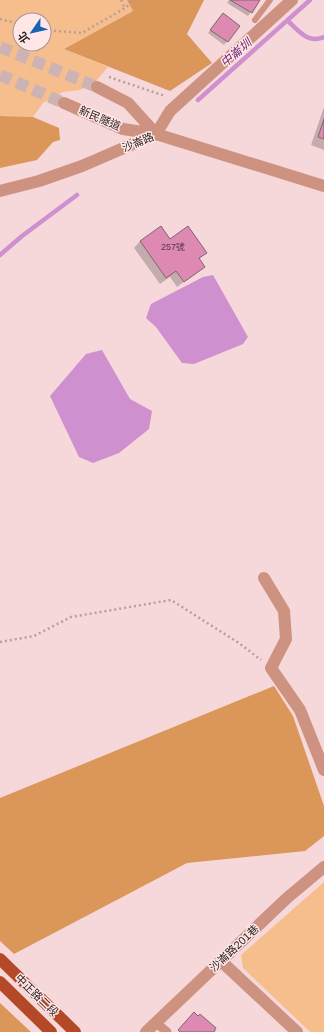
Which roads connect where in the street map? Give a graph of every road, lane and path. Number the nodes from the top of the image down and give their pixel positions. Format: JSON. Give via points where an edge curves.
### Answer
{"nodes":[{"id":1,"x":121,"y":0,"type":"edge"},
{"id":2,"x":135,"y":0,"type":"edge"},
{"id":3,"x":270,"y":0,"type":"edge"},
{"id":4,"x":292,"y":0,"type":"edge"},
{"id":5,"x":125,"y":8,"type":"junction"},
{"id":6,"x":0,"y":19,"type":"edge"},
{"id":7,"x":255,"y":20,"type":"dead end"},
{"id":8,"x":12,"y":22,"type":"edge"},
{"id":9,"x":52,"y":30,"type":"edge"},
{"id":10,"x":105,"y":76,"type":"dead end"},
{"id":11,"x":96,"y":87,"type":"tunnel mouth"},
{"id":12,"x":165,"y":96,"type":"dead end"},
{"id":13,"x":64,"y":103,"type":"tunnel mouth"},
{"id":14,"x":156,"y":134,"type":"junction"},
{"id":15,"x":324,"y":186,"type":"edge"},
{"id":16,"x":0,"y":191,"type":"edge"},
{"id":17,"x":264,"y":578,"type":"dead end"},
{"id":18,"x":0,"y":642,"type":"edge"},
{"id":19,"x":271,"y":668,"type":"junction"},
{"id":20,"x":324,"y":770,"type":"edge"},
{"id":21,"x":324,"y":867,"type":"edge"},
{"id":22,"x":0,"y":959,"type":"edge"},
{"id":23,"x":221,"y":961,"type":"junction"},
{"id":24,"x":0,"y":982,"type":"edge"},
{"id":25,"x":155,"y":1022,"type":"junction"},
{"id":26,"x":51,"y":1032,"type":"edge"},
{"id":27,"x":75,"y":1032,"type":"edge"},
{"id":28,"x":146,"y":1032,"type":"edge"},
{"id":29,"x":167,"y":1032,"type":"edge"},
{"id":30,"x":296,"y":1032,"type":"edge"}],
"edges":[{"from":1,"to":5,"type":"path"},
{"from":2,"to":5,"type":"path"},
{"from":3,"to":7,"type":"lane"},
{"from":4,"to":14,"type":"street","via":[[170,111]]},
{"from":5,"to":9,"type":"path","via":[[82,32]]},
{"from":6,"to":8,"type":"path"},
{"from":10,"to":12,"type":"path"},
{"from":11,"to":14,"type":"street","name":"新民隧道","via":[[128,103]]},
{"from":13,"to":14,"type":"street","name":"新民隧道","via":[[122,129]]},
{"from":14,"to":15,"type":"street","name":"沙崙路"},
{"from":14,"to":16,"type":"street","name":"沙崙路","via":[[82,166],[40,181]]},
{"from":17,"to":19,"type":"street","via":[[284,611],[286,639]]},
{"from":18,"to":19,"type":"path","via":[[34,636],[71,617],[170,600],[239,643]]},
{"from":19,"to":20,"type":"street","via":[[300,710]]},
{"from":21,"to":23,"type":"street","name":"沙崙路201巷","via":[[287,898]]},
{"from":22,"to":27,"type":"main road","name":"中正路二段"},
{"from":23,"to":25,"type":"street","name":"沙崙路201巷"},
{"from":23,"to":30,"type":"street"},
{"from":24,"to":26,"type":"main road","name":"中正路二段"},
{"from":25,"to":28,"type":"street","name":"沙崙路201巷"},
{"from":25,"to":29,"type":"street"}]}
